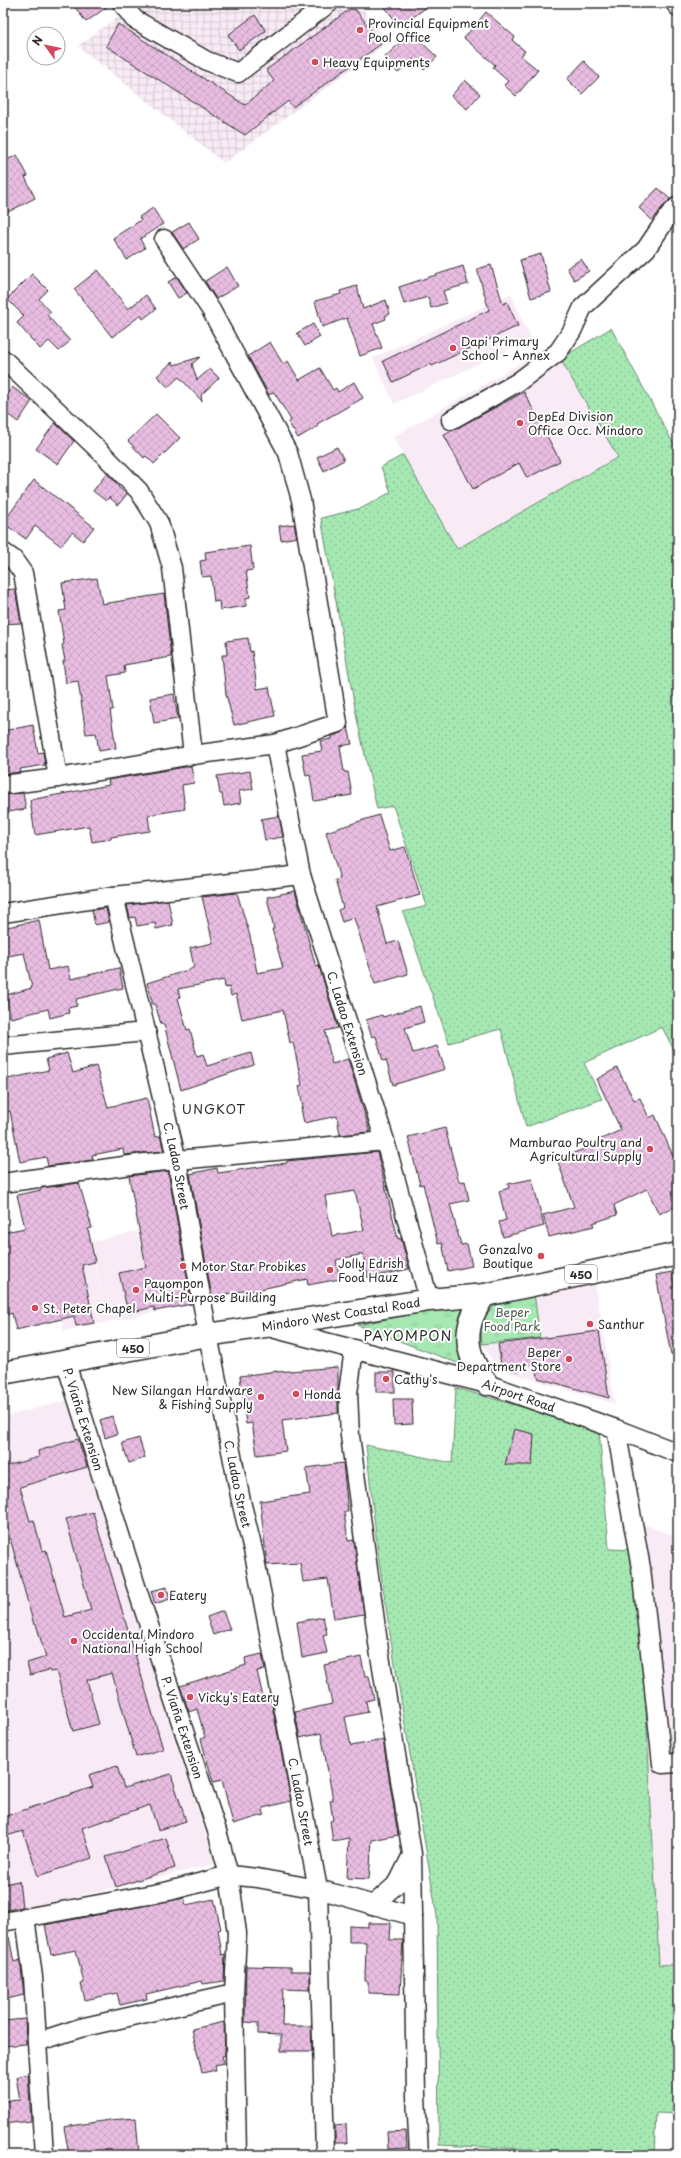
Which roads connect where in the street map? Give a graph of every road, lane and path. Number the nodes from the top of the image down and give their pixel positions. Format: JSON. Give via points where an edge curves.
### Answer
{"nodes":[{"id":1,"x":122,"y":3,"type":"edge"},
{"id":2,"x":675,"y":3,"type":"edge"},
{"id":3,"x":320,"y":6,"type":"edge"},
{"id":4,"x":678,"y":7,"type":"edge"},
{"id":5,"x":678,"y":206,"type":"edge"},
{"id":6,"x":164,"y":239,"type":"dead end"},
{"id":7,"x":3,"y":359,"type":"edge"},
{"id":8,"x":451,"y":420,"type":"dead end"},
{"id":9,"x":3,"y":552,"type":"edge"},
{"id":10,"x":275,"y":744,"type":"junction"},
{"id":11,"x":193,"y":755,"type":"junction"},
{"id":12,"x":58,"y":778,"type":"junction"},
{"id":13,"x":3,"y":785,"type":"edge"},
{"id":14,"x":301,"y":875,"type":"junction"},
{"id":15,"x":114,"y":896,"type":"junction"},
{"id":16,"x":3,"y":913,"type":"edge"},
{"id":17,"x":145,"y":1032,"type":"junction"},
{"id":18,"x":3,"y":1046,"type":"edge"},
{"id":19,"x":385,"y":1140,"type":"junction"},
{"id":20,"x":177,"y":1161,"type":"junction"},
{"id":21,"x":3,"y":1183,"type":"edge"},
{"id":22,"x":678,"y":1254,"type":"edge"},
{"id":23,"x":485,"y":1295,"type":"junction"},
{"id":24,"x":429,"y":1300,"type":"junction"},
{"id":25,"x":264,"y":1326,"type":"junction"},
{"id":26,"x":208,"y":1334,"type":"junction"},
{"id":27,"x":354,"y":1349,"type":"junction"},
{"id":28,"x":65,"y":1360,"type":"junction"},
{"id":29,"x":3,"y":1372,"type":"edge"},
{"id":30,"x":488,"y":1384,"type":"junction"},
{"id":31,"x":616,"y":1429,"type":"junction"},
{"id":32,"x":678,"y":1453,"type":"edge"},
{"id":33,"x":678,"y":1763,"type":"edge"},
{"id":34,"x":412,"y":1854,"type":"junction"},
{"id":35,"x":229,"y":1875,"type":"junction"},
{"id":36,"x":318,"y":1889,"type":"junction"},
{"id":37,"x":372,"y":1906,"type":"junction"},
{"id":38,"x":413,"y":1916,"type":"junction"},
{"id":39,"x":25,"y":1917,"type":"junction"},
{"id":40,"x":3,"y":1922,"type":"edge"},
{"id":41,"x":234,"y":1993,"type":"junction"},
{"id":42,"x":37,"y":2042,"type":"junction"},
{"id":43,"x":44,"y":2155,"type":"edge"},
{"id":44,"x":237,"y":2155,"type":"edge"},
{"id":45,"x":325,"y":2155,"type":"edge"},
{"id":46,"x":419,"y":2155,"type":"edge"}],
"edges":[{"from":1,"to":3,"type":"street","via":[[134,19],[207,61],[238,73]]},
{"from":2,"to":4,"type":"street"},
{"from":5,"to":8,"type":"street","via":[[646,249],[583,307],[572,331],[558,352],[518,382]]},
{"from":6,"to":10,"type":"street","via":[[211,310],[288,453],[301,500],[338,722]]},
{"from":7,"to":11,"type":"street","via":[[139,491],[159,523],[172,568]]},
{"from":9,"to":12,"type":"street","via":[[13,559],[23,573]]},
{"from":10,"to":11,"type":"street"},
{"from":10,"to":14,"type":"street","name":"C. Ladao Extension"},
{"from":11,"to":12,"type":"street"},
{"from":12,"to":13,"type":"street"},
{"from":14,"to":15,"type":"street"},
{"from":14,"to":19,"type":"street","name":"C. Ladao Extension"},
{"from":15,"to":16,"type":"street"},
{"from":15,"to":17,"type":"street","name":"C. Ladao Street"},
{"from":17,"to":18,"type":"street"},
{"from":17,"to":20,"type":"street","name":"C. Ladao Street"},
{"from":19,"to":20,"type":"street"},
{"from":19,"to":24,"type":"street","name":"C. Ladao Extension"},
{"from":20,"to":21,"type":"street"},
{"from":20,"to":26,"type":"street","name":"C. Ladao Street"},
{"from":22,"to":23,"type":"main road","name":"Mindoro West Coastal Road","number":"450"},
{"from":23,"to":24,"type":"main road","name":"Mindoro West Coastal Road","number":"450"},
{"from":23,"to":30,"type":"main road","via":[[471,1318],[468,1348],[475,1368]]},
{"from":24,"to":25,"type":"main road","name":"Mindoro West Coastal Road","number":"450"},
{"from":25,"to":26,"type":"main road","name":"Mindoro West Coastal Road","number":"450"},
{"from":25,"to":27,"type":"street","name":"Airport Road"},
{"from":26,"to":28,"type":"main road","name":"Mindoro West Coastal Road","number":"450"},
{"from":26,"to":36,"type":"street","name":"C. Ladao Street","via":[[254,1554]]},
{"from":27,"to":30,"type":"street","name":"Airport Road"},
{"from":27,"to":34,"type":"street","via":[[348,1393],[350,1436],[378,1643]]},
{"from":28,"to":29,"type":"main road","name":"Mindoro West Coastal Road","number":"450"},
{"from":28,"to":35,"type":"street","name":"P. Viaña Extension","via":[[217,1830]]},
{"from":30,"to":31,"type":"street","name":"Airport Road"},
{"from":31,"to":32,"type":"street","name":"Airport Road"},
{"from":31,"to":33,"type":"street","via":[[642,1568],[662,1764]]},
{"from":34,"to":37,"type":"street","via":[[398,1883]]},
{"from":34,"to":38,"type":"street"},
{"from":35,"to":36,"type":"street"},
{"from":35,"to":39,"type":"street","via":[[169,1891]]},
{"from":35,"to":41,"type":"street","name":"P. Viaña Extension","via":[[237,1933]]},
{"from":36,"to":37,"type":"street"},
{"from":36,"to":45,"type":"street","name":"C. Ladao Street"},
{"from":37,"to":38,"type":"street"},
{"from":38,"to":46,"type":"street"},
{"from":39,"to":40,"type":"street"},
{"from":39,"to":42,"type":"street","via":[[33,1977]]},
{"from":41,"to":42,"type":"street","via":[[80,2028]]},
{"from":41,"to":44,"type":"street","name":"P. Viaña Extension"},
{"from":42,"to":43,"type":"street"}]}
